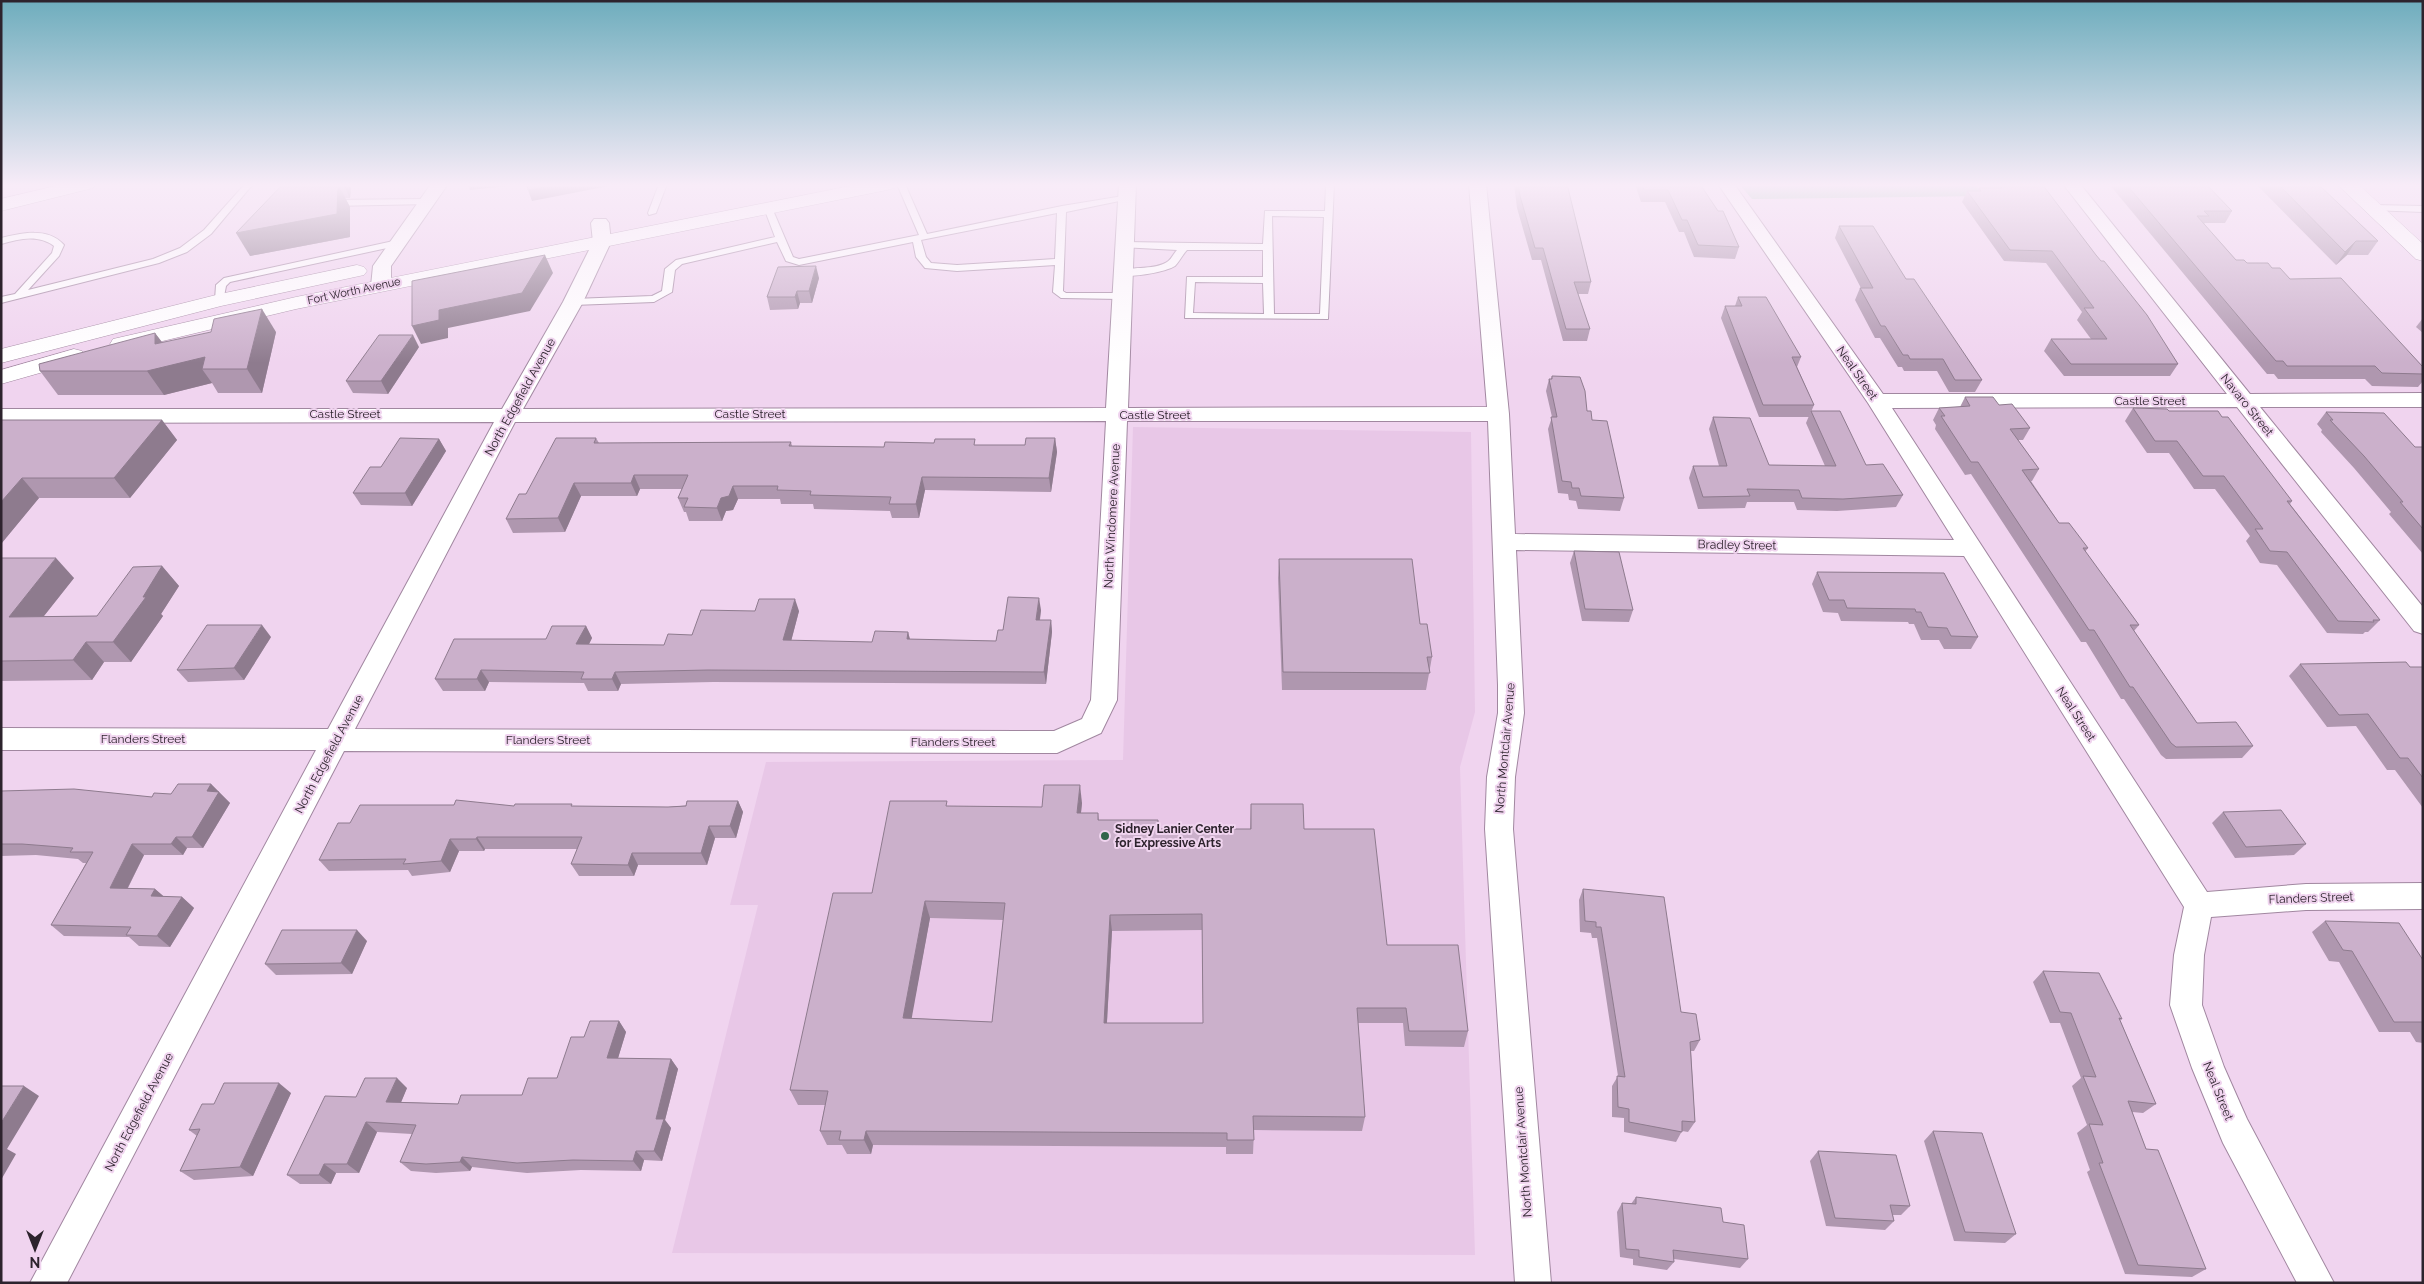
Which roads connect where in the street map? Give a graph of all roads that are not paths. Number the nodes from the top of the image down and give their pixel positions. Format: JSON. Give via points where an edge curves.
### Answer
{"nodes":[{"id":1,"x":57,"y":244,"type":"edge"},
{"id":2,"x":193,"y":244,"type":"edge"},
{"id":3,"x":395,"y":244,"type":"edge"},
{"id":4,"x":398,"y":244,"type":"edge"},
{"id":5,"x":541,"y":244,"type":"edge"},
{"id":6,"x":596,"y":244,"type":"edge"},
{"id":7,"x":758,"y":244,"type":"edge"},
{"id":8,"x":782,"y":244,"type":"edge"},
{"id":9,"x":890,"y":244,"type":"edge"},
{"id":10,"x":920,"y":244,"type":"edge"},
{"id":11,"x":1061,"y":244,"type":"edge"},
{"id":12,"x":1268,"y":244,"type":"edge"},
{"id":13,"x":1328,"y":244,"type":"edge"},
{"id":14,"x":1483,"y":244,"type":"edge"},
{"id":15,"x":1768,"y":244,"type":"edge"},
{"id":16,"x":2119,"y":244,"type":"edge"},
{"id":17,"x":2417,"y":244,"type":"edge"},
{"id":18,"x":1124,"y":245,"type":"joint"},
{"id":19,"x":1184,"y":248,"type":"junction"},
{"id":20,"x":1268,"y":248,"type":"junction"},
{"id":21,"x":2423,"y":255,"type":"edge"},
{"id":22,"x":1060,"y":262,"type":"junction"},
{"id":23,"x":311,"y":271,"type":"junction"},
{"id":24,"x":1122,"y":273,"type":"junction"},
{"id":25,"x":381,"y":276,"type":"junction"},
{"id":26,"x":1268,"y":280,"type":"junction"},
{"id":27,"x":18,"y":296,"type":"junction"},
{"id":28,"x":1120,"y":296,"type":"junction"},
{"id":29,"x":1,"y":300,"type":"edge"},
{"id":30,"x":573,"y":302,"type":"junction"},
{"id":31,"x":1269,"y":316,"type":"junction"},
{"id":32,"x":1,"y":356,"type":"edge"},
{"id":33,"x":1,"y":377,"type":"edge"},
{"id":34,"x":2423,"y":400,"type":"edge"},
{"id":35,"x":1877,"y":401,"type":"junction"},
{"id":36,"x":2244,"y":401,"type":"junction"},
{"id":37,"x":509,"y":414,"type":"junction"},
{"id":38,"x":1498,"y":414,"type":"junction"},
{"id":39,"x":1116,"y":415,"type":"junction"},
{"id":40,"x":1,"y":416,"type":"edge"},
{"id":41,"x":1505,"y":542,"type":"junction"},
{"id":42,"x":1969,"y":548,"type":"junction"},
{"id":43,"x":2423,"y":625,"type":"edge"},
{"id":44,"x":1092,"y":726,"type":"joint"},
{"id":45,"x":1,"y":739,"type":"edge"},
{"id":46,"x":336,"y":739,"type":"junction"},
{"id":47,"x":2423,"y":896,"type":"edge"},
{"id":48,"x":2199,"y":905,"type":"junction"},
{"id":49,"x":48,"y":1283,"type":"edge"},
{"id":50,"x":1533,"y":1283,"type":"edge"},
{"id":51,"x":2316,"y":1283,"type":"edge"}],
"edges":[{"from":1,"to":27,"type":"lane","via":[[56,254]]},
{"from":2,"to":27,"type":"lane","via":[[156,261]]},
{"from":3,"to":23,"type":"lane"},
{"from":4,"to":25,"type":"street"},
{"from":5,"to":25,"type":"main road","name":"Fort Worth Avenue"},
{"from":6,"to":30,"type":"street","name":"North Edgefield Avenue"},
{"from":7,"to":30,"type":"lane","via":[[678,262],[670,269],[667,292],[654,299]]},
{"from":8,"to":9,"type":"lane","via":[[788,259],[799,262]]},
{"from":10,"to":22,"type":"lane","via":[[921,257],[928,266],[957,268]]},
{"from":11,"to":22,"type":"lane"},
{"from":12,"to":20,"type":"lane"},
{"from":13,"to":31,"type":"lane","via":[[1325,317]]},
{"from":14,"to":38,"type":"street","name":"North Montclair Avenue"},
{"from":15,"to":35,"type":"street","name":"Neal Street"},
{"from":16,"to":36,"type":"street","name":"Navaro Street"},
{"from":17,"to":21,"type":"main road"},
{"from":18,"to":19,"type":"lane"},
{"from":18,"to":24,"type":"street","name":"North Windomere Avenue"},
{"from":19,"to":20,"type":"lane"},
{"from":19,"to":24,"type":"lane","via":[[1171,264],[1150,271]]},
{"from":20,"to":26,"type":"lane"},
{"from":22,"to":28,"type":"lane","via":[[1058,292],[1064,296]]},
{"from":23,"to":25,"type":"main road","name":"Fort Worth Avenue"},
{"from":23,"to":32,"type":"main road","name":"Fort Worth Avenue","via":[[220,300]]},
{"from":24,"to":28,"type":"street","name":"North Windomere Avenue"},
{"from":25,"to":33,"type":"main road","name":"Fort Worth Avenue"},
{"from":26,"to":31,"type":"lane"},
{"from":26,"to":31,"type":"lane","via":[[1190,279],[1188,316]]},
{"from":27,"to":29,"type":"lane"},
{"from":28,"to":39,"type":"street","name":"North Windomere Avenue"},
{"from":30,"to":37,"type":"street","name":"North Edgefield Avenue"},
{"from":34,"to":36,"type":"street","name":"Castle Street"},
{"from":35,"to":36,"type":"street","name":"Castle Street"},
{"from":35,"to":42,"type":"street","name":"Neal Street"},
{"from":36,"to":43,"type":"street","name":"Navaro Street"},
{"from":37,"to":39,"type":"street","name":"Castle Street"},
{"from":37,"to":40,"type":"street","name":"Castle Street"},
{"from":37,"to":46,"type":"street","name":"North Edgefield Avenue"},
{"from":38,"to":39,"type":"street","name":"Castle Street"},
{"from":38,"to":41,"type":"street","name":"North Montclair Avenue"},
{"from":39,"to":44,"type":"street","name":"North Windomere Avenue","via":[[1104,700]]},
{"from":41,"to":42,"type":"street","name":"Bradley Street"},
{"from":41,"to":50,"type":"street","name":"North Montclair Avenue","via":[[1512,685],[1501,777],[1499,829]]},
{"from":42,"to":48,"type":"street","name":"Neal Street"},
{"from":44,"to":46,"type":"street","name":"Flanders Street","via":[[1057,742]]},
{"from":45,"to":46,"type":"street","name":"Flanders Street"},
{"from":46,"to":49,"type":"street","name":"North Edgefield Avenue"},
{"from":47,"to":48,"type":"street","name":"Flanders Street","via":[[2306,897]]},
{"from":48,"to":51,"type":"street","name":"Neal Street","via":[[2189,955],[2186,1005],[2235,1131]]}]}
